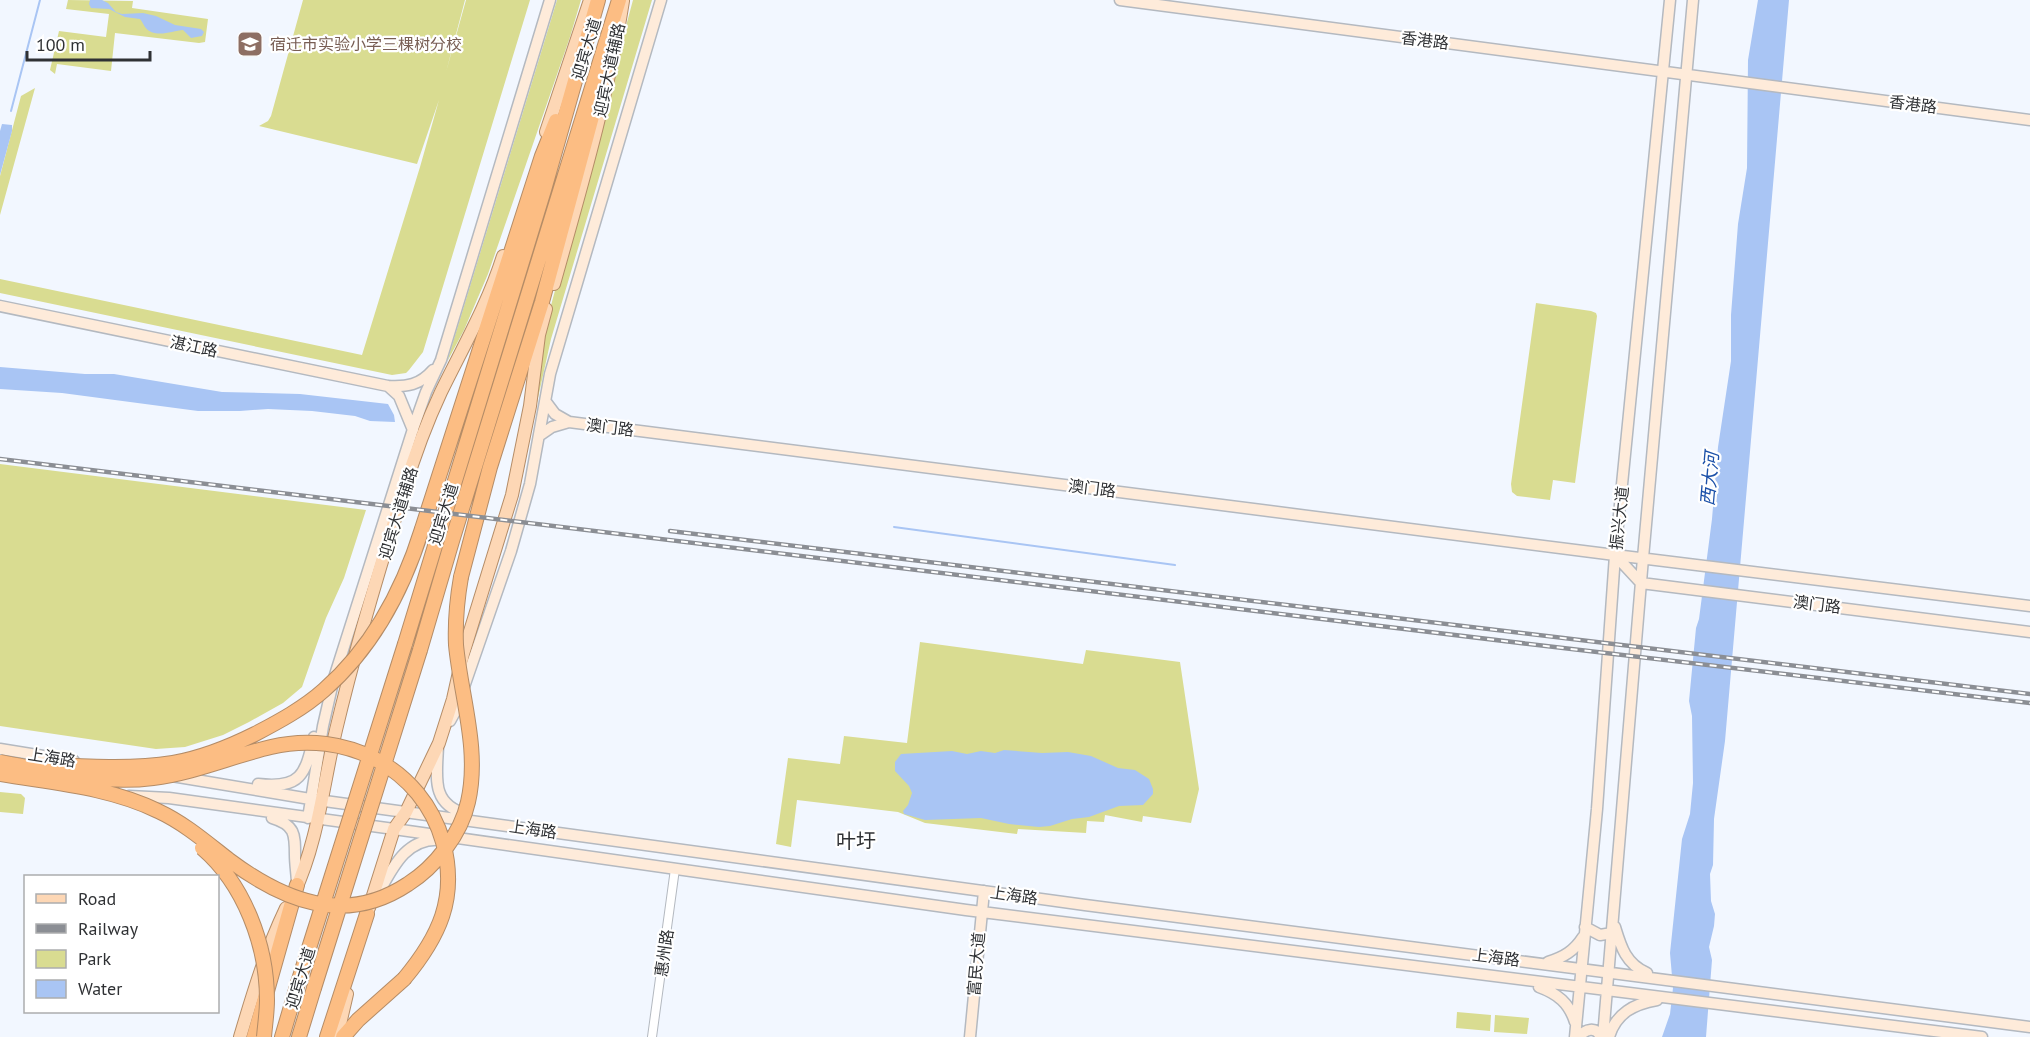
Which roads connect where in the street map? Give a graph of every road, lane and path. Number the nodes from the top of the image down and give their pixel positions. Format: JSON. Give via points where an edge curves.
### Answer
{"nodes":[{"id":1,"x":550,"y":0,"type":"edge"},
{"id":2,"x":590,"y":0,"type":"edge"},
{"id":3,"x":598,"y":0,"type":"edge"},
{"id":4,"x":621,"y":0,"type":"edge"},
{"id":5,"x":661,"y":0,"type":"edge"},
{"id":6,"x":1120,"y":0,"type":"edge"},
{"id":7,"x":1670,"y":0,"type":"edge"},
{"id":8,"x":1693,"y":0,"type":"edge"},
{"id":9,"x":584,"y":52,"type":"junction"},
{"id":10,"x":1663,"y":71,"type":"junction"},
{"id":11,"x":1686,"y":75,"type":"junction"},
{"id":12,"x":2030,"y":120,"type":"edge"},
{"id":13,"x":0,"y":306,"type":"edge"},
{"id":14,"x":441,"y":360,"type":"junction"},
{"id":15,"x":388,"y":386,"type":"junction"},
{"id":16,"x":546,"y":402,"type":"junction"},
{"id":17,"x":569,"y":422,"type":"junction"},
{"id":18,"x":413,"y":430,"type":"junction"},
{"id":19,"x":539,"y":436,"type":"junction"},
{"id":20,"x":1615,"y":555,"type":"junction"},
{"id":21,"x":1643,"y":558,"type":"junction"},
{"id":22,"x":1641,"y":583,"type":"junction"},
{"id":23,"x":2030,"y":606,"type":"edge"},
{"id":24,"x":354,"y":615,"type":"junction"},
{"id":25,"x":2030,"y":632,"type":"edge"},
{"id":26,"x":439,"y":743,"type":"junction"},
{"id":27,"x":0,"y":749,"type":"edge"},
{"id":28,"x":0,"y":761,"type":"edge"},
{"id":29,"x":0,"y":774,"type":"edge"},
{"id":30,"x":156,"y":774,"type":"junction"},
{"id":31,"x":0,"y":780,"type":"edge"},
{"id":32,"x":169,"y":798,"type":"junction"},
{"id":33,"x":316,"y":800,"type":"junction"},
{"id":34,"x":406,"y":812,"type":"junction"},
{"id":35,"x":313,"y":819,"type":"junction"},
{"id":36,"x":394,"y":828,"type":"junction"},
{"id":37,"x":554,"y":832,"type":"junction"},
{"id":38,"x":551,"y":851,"type":"junction"},
{"id":39,"x":675,"y":869,"type":"junction"},
{"id":40,"x":890,"y":878,"type":"junction"},
{"id":41,"x":297,"y":885,"type":"junction"},
{"id":42,"x":984,"y":891,"type":"junction"},
{"id":43,"x":890,"y":900,"type":"junction"},
{"id":44,"x":1085,"y":905,"type":"junction"},
{"id":45,"x":980,"y":912,"type":"junction"},
{"id":46,"x":367,"y":915,"type":"junction"},
{"id":47,"x":1613,"y":920,"type":"junction"},
{"id":48,"x":1086,"y":925,"type":"junction"},
{"id":49,"x":1585,"y":931,"type":"junction"},
{"id":50,"x":1612,"y":933,"type":"junction"},
{"id":51,"x":1545,"y":963,"type":"junction"},
{"id":52,"x":1581,"y":968,"type":"junction"},
{"id":53,"x":1608,"y":971,"type":"junction"},
{"id":54,"x":1658,"y":978,"type":"junction"},
{"id":55,"x":1522,"y":980,"type":"junction"},
{"id":56,"x":1547,"y":983,"type":"junction"},
{"id":57,"x":1580,"y":988,"type":"junction"},
{"id":58,"x":1607,"y":991,"type":"junction"},
{"id":59,"x":1645,"y":996,"type":"junction"},
{"id":60,"x":1666,"y":998,"type":"junction"},
{"id":61,"x":2030,"y":1027,"type":"edge"},
{"id":62,"x":1577,"y":1034,"type":"edge"},
{"id":63,"x":240,"y":1037,"type":"edge"},
{"id":64,"x":254,"y":1037,"type":"edge"},
{"id":65,"x":264,"y":1037,"type":"edge"},
{"id":66,"x":282,"y":1037,"type":"edge"},
{"id":67,"x":299,"y":1037,"type":"edge"},
{"id":68,"x":327,"y":1037,"type":"edge"},
{"id":69,"x":337,"y":1037,"type":"edge"},
{"id":70,"x":343,"y":1037,"type":"edge"},
{"id":71,"x":652,"y":1037,"type":"edge"},
{"id":72,"x":970,"y":1037,"type":"edge"},
{"id":73,"x":1602,"y":1037,"type":"edge"},
{"id":74,"x":1609,"y":1037,"type":"edge"},
{"id":75,"x":1982,"y":1037,"type":"edge"}],
"edges":[{"from":1,"to":14,"type":"main road"},
{"from":2,"to":33,"type":"main road","name":"迎宾大道辅路","via":[[499,268],[424,430],[404,487]]},
{"from":3,"to":9,"type":"highway","name":"迎宾大道"},
{"from":4,"to":26,"type":"main road","name":"迎宾大道辅路","via":[[616,48],[539,335],[512,495]]},
{"from":4,"to":29,"type":"highway","bridge":true,"via":[[588,138],[461,577],[456,645],[472,770],[468,803],[457,830],[437,860],[395,892],[353,906],[326,906],[266,885],[183,825],[137,801],[93,789]]},
{"from":4,"to":67,"type":"highway","name":"迎宾大道","bridge":true},
{"from":5,"to":16,"type":"main road","via":[[550,374]]},
{"from":6,"to":10,"type":"main road","name":"香港路"},
{"from":7,"to":10,"type":"main road","name":"振兴大道"},
{"from":8,"to":11,"type":"main road","name":"振兴大道"},
{"from":9,"to":28,"type":"highway","bridge":true,"via":[[542,156],[405,579],[368,641],[324,690],[265,729],[224,747],[174,763],[140,766]]},
{"from":9,"to":66,"type":"highway","name":"迎宾大道","bridge":true},
{"from":10,"to":11,"type":"main road","name":"香港路"},
{"from":10,"to":20,"type":"main road","name":"振兴大道"},
{"from":11,"to":12,"type":"main road","name":"香港路"},
{"from":11,"to":21,"type":"main road","name":"振兴大道"},
{"from":13,"to":15,"type":"main road","name":"湛江路"},
{"from":14,"to":15,"type":"main road","name":"湛江路","via":[[418,383]]},
{"from":14,"to":18,"type":"main road"},
{"from":15,"to":18,"type":"main road","via":[[402,402]]},
{"from":16,"to":17,"type":"main road","via":[[555,414]]},
{"from":16,"to":19,"type":"main road"},
{"from":17,"to":19,"type":"main road"},
{"from":17,"to":20,"type":"main road","name":"澳门路"},
{"from":18,"to":24,"type":"main road"},
{"from":19,"to":26,"type":"main road","via":[[511,550],[456,710]]},
{"from":20,"to":21,"type":"main road","name":"澳门路"},
{"from":20,"to":22,"type":"main road"},
{"from":20,"to":49,"type":"main road","name":"振兴大道"},
{"from":21,"to":22,"type":"main road","name":"振兴大道"},
{"from":21,"to":23,"type":"main road","name":"澳门路"},
{"from":22,"to":25,"type":"main road","name":"澳门路"},
{"from":22,"to":47,"type":"main road","name":"振兴大道"},
{"from":24,"to":30,"type":"main road","via":[[331,669],[305,769],[293,782],[266,785]]},
{"from":24,"to":33,"type":"main road","via":[[323,726]]},
{"from":26,"to":34,"type":"main road","name":"迎宾大道辅路"},
{"from":26,"to":37,"type":"main road","via":[[439,790],[453,810]]},
{"from":27,"to":30,"type":"main road","name":"上海路"},
{"from":28,"to":70,"type":"highway","bridge":true,"via":[[69,775],[132,780],[184,773],[272,746],[324,742],[347,747],[390,767],[426,804],[438,828],[449,885],[444,914],[420,960]]},
{"from":29,"to":65,"type":"highway","bridge":true,"via":[[114,797],[175,827],[209,854],[246,907],[255,930],[266,983]]},
{"from":30,"to":33,"type":"main road","name":"上海路"},
{"from":31,"to":32,"type":"main road","name":"上海路","via":[[91,794]]},
{"from":32,"to":35,"type":"main road","name":"上海路"},
{"from":32,"to":41,"type":"main road","via":[[285,822],[296,839]]},
{"from":33,"to":34,"type":"main road","name":"上海路"},
{"from":33,"to":35,"type":"main road","name":"迎宾大道辅路"},
{"from":34,"to":36,"type":"main road","name":"迎宾大道辅路"},
{"from":34,"to":37,"type":"main road","name":"上海路"},
{"from":35,"to":36,"type":"main road","name":"上海路"},
{"from":35,"to":41,"type":"main road","name":"迎宾大道辅路"},
{"from":36,"to":38,"type":"main road","name":"上海路"},
{"from":36,"to":46,"type":"main road","name":"迎宾大道辅路"},
{"from":37,"to":40,"type":"main road","name":"上海路"},
{"from":38,"to":39,"type":"main road","name":"上海路"},
{"from":38,"to":46,"type":"main road","via":[[521,851],[436,839],[424,842],[397,859]]},
{"from":39,"to":43,"type":"main road","name":"上海路"},
{"from":39,"to":71,"type":"street","name":"惠州路"},
{"from":40,"to":42,"type":"main road","name":"上海路"},
{"from":40,"to":43,"type":"main road","via":[[895,890]]},
{"from":41,"to":63,"type":"main road","name":"迎宾大道辅路","via":[[275,931]]},
{"from":41,"to":64,"type":"highway"},
{"from":42,"to":44,"type":"main road","name":"上海路"},
{"from":42,"to":45,"type":"main road","name":"富民大道"},
{"from":43,"to":45,"type":"main road","name":"上海路"},
{"from":44,"to":48,"type":"main road","via":[[1079,908],[1077,916]]},
{"from":44,"to":51,"type":"main road","name":"上海路"},
{"from":45,"to":48,"type":"main road","name":"上海路"},
{"from":45,"to":72,"type":"main road","name":"富民大道"},
{"from":46,"to":68,"type":"highway"},
{"from":46,"to":69,"type":"main road","name":"迎宾大道辅路"},
{"from":47,"to":50,"type":"main road","name":"振兴大道"},
{"from":47,"to":54,"type":"main road","via":[[1628,959],[1637,969]]},
{"from":48,"to":55,"type":"main road","name":"上海路"},
{"from":49,"to":50,"type":"main road"},
{"from":49,"to":51,"type":"main road","via":[[1571,952]]},
{"from":49,"to":52,"type":"main road","name":"振兴大道"},
{"from":50,"to":53,"type":"main road","name":"振兴大道"},
{"from":51,"to":52,"type":"main road","name":"上海路"},
{"from":51,"to":56,"type":"main road","via":[[1552,973]]},
{"from":52,"to":53,"type":"main road","name":"上海路"},
{"from":52,"to":57,"type":"main road","name":"振兴大道"},
{"from":53,"to":54,"type":"main road","name":"上海路"},
{"from":53,"to":58,"type":"main road","name":"振兴大道"},
{"from":54,"to":59,"type":"main road","via":[[1647,982]]},
{"from":54,"to":61,"type":"main road","name":"上海路"},
{"from":55,"to":56,"type":"main road","name":"上海路"},
{"from":55,"to":62,"type":"main road","via":[[1564,1000]]},
{"from":56,"to":57,"type":"main road","name":"上海路"},
{"from":57,"to":58,"type":"main road","name":"上海路"},
{"from":57,"to":62,"type":"main road","name":"振兴大道"},
{"from":58,"to":59,"type":"main road","name":"上海路"},
{"from":58,"to":73,"type":"main road","name":"振兴大道"},
{"from":59,"to":60,"type":"main road","name":"上海路"},
{"from":60,"to":74,"type":"main road","via":[[1628,1009],[1612,1025]]},
{"from":60,"to":75,"type":"main road","name":"上海路"},
{"from":62,"to":73,"type":"main road","via":[[1590,1029]]}]}
